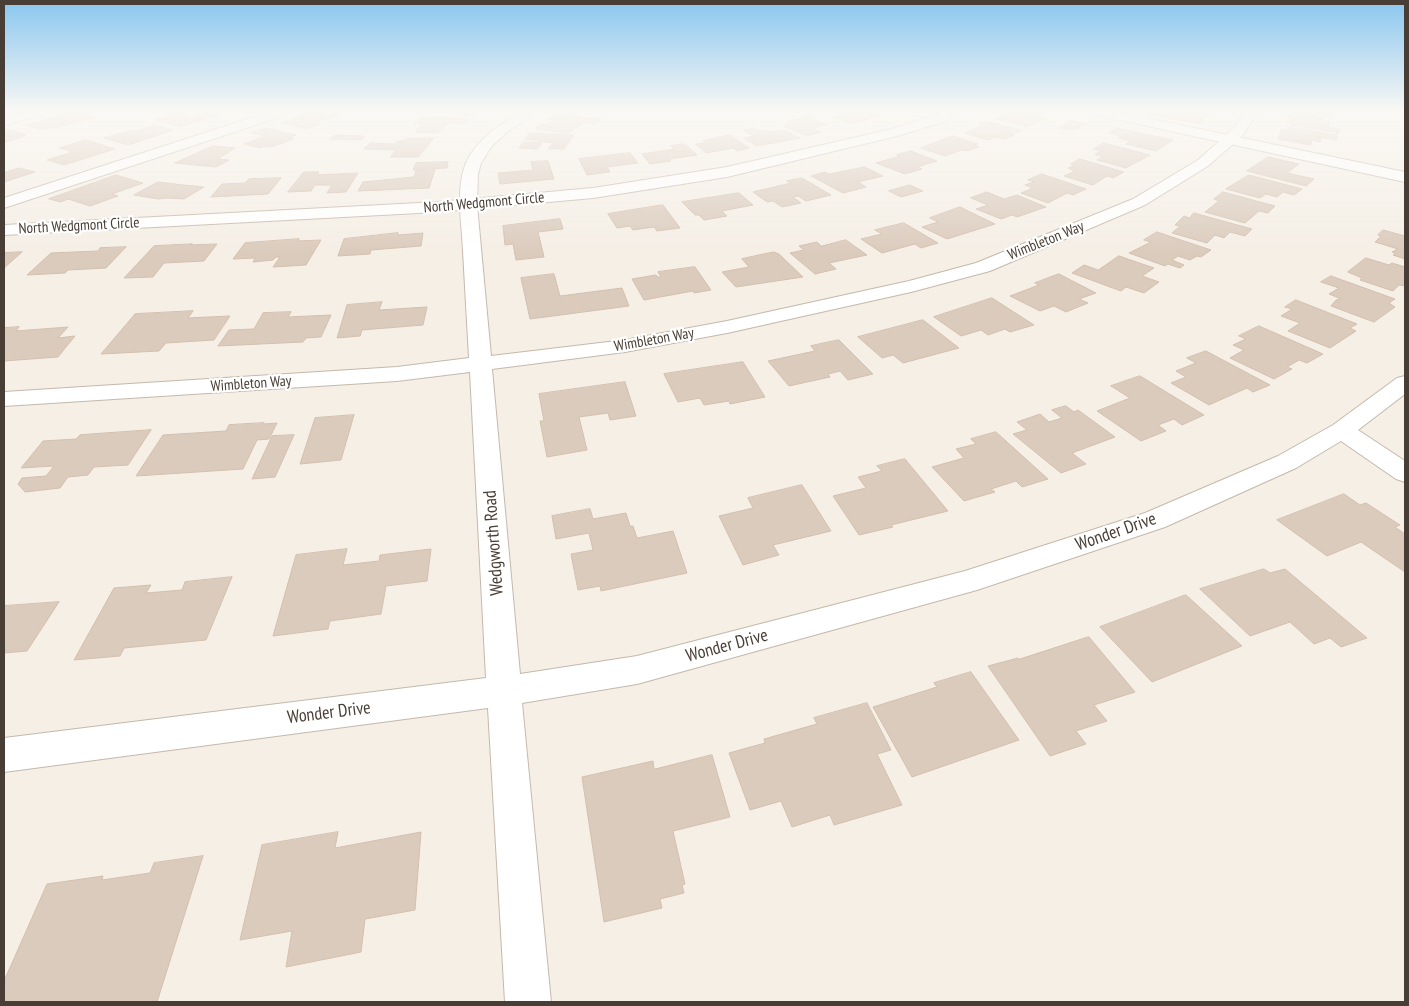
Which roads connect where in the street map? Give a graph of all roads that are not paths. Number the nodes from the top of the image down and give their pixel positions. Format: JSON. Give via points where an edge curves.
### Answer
{"nodes":[{"id":1,"x":138,"y":159,"type":"edge"},
{"id":2,"x":476,"y":159,"type":"edge"},
{"id":3,"x":782,"y":159,"type":"edge"},
{"id":4,"x":1208,"y":159,"type":"edge"},
{"id":5,"x":1324,"y":159,"type":"edge"},
{"id":6,"x":1405,"y":177,"type":"edge"},
{"id":7,"x":4,"y":203,"type":"edge"},
{"id":8,"x":469,"y":205,"type":"junction"},
{"id":9,"x":4,"y":230,"type":"edge"},
{"id":10,"x":482,"y":363,"type":"junction"},
{"id":11,"x":1405,"y":383,"type":"edge"},
{"id":12,"x":4,"y":399,"type":"edge"},
{"id":13,"x":1342,"y":430,"type":"junction"},
{"id":14,"x":1405,"y":473,"type":"edge"},
{"id":15,"x":504,"y":691,"type":"junction"},
{"id":16,"x":4,"y":754,"type":"edge"},
{"id":17,"x":528,"y":1002,"type":"edge"}],
"edges":[{"from":1,"to":7,"type":"street"},
{"from":2,"to":8,"type":"street","name":"Wedgworth Road","via":[[470,174]]},
{"from":3,"to":8,"type":"street","name":"North Wedgmont Circle","via":[[727,172],[593,193]]},
{"from":4,"to":10,"type":"street","name":"Wimbleton Way","via":[[1139,202],[983,267],[727,327],[625,346]]},
{"from":5,"to":6,"type":"street"},
{"from":8,"to":9,"type":"street","name":"North Wedgmont Circle"},
{"from":8,"to":10,"type":"street","name":"Wedgworth Road"},
{"from":10,"to":12,"type":"street","name":"Wimbleton Way","via":[[396,374]]},
{"from":10,"to":15,"type":"street","name":"Wedgworth Road"},
{"from":11,"to":13,"type":"street","name":"Wonder Drive"},
{"from":13,"to":14,"type":"street"},
{"from":13,"to":15,"type":"street","name":"Wonder Drive","via":[[1287,462],[1155,520],[966,582],[637,670]]},
{"from":15,"to":16,"type":"street","name":"Wonder Drive"},
{"from":15,"to":17,"type":"street","name":"Wedgworth Road"}]}
